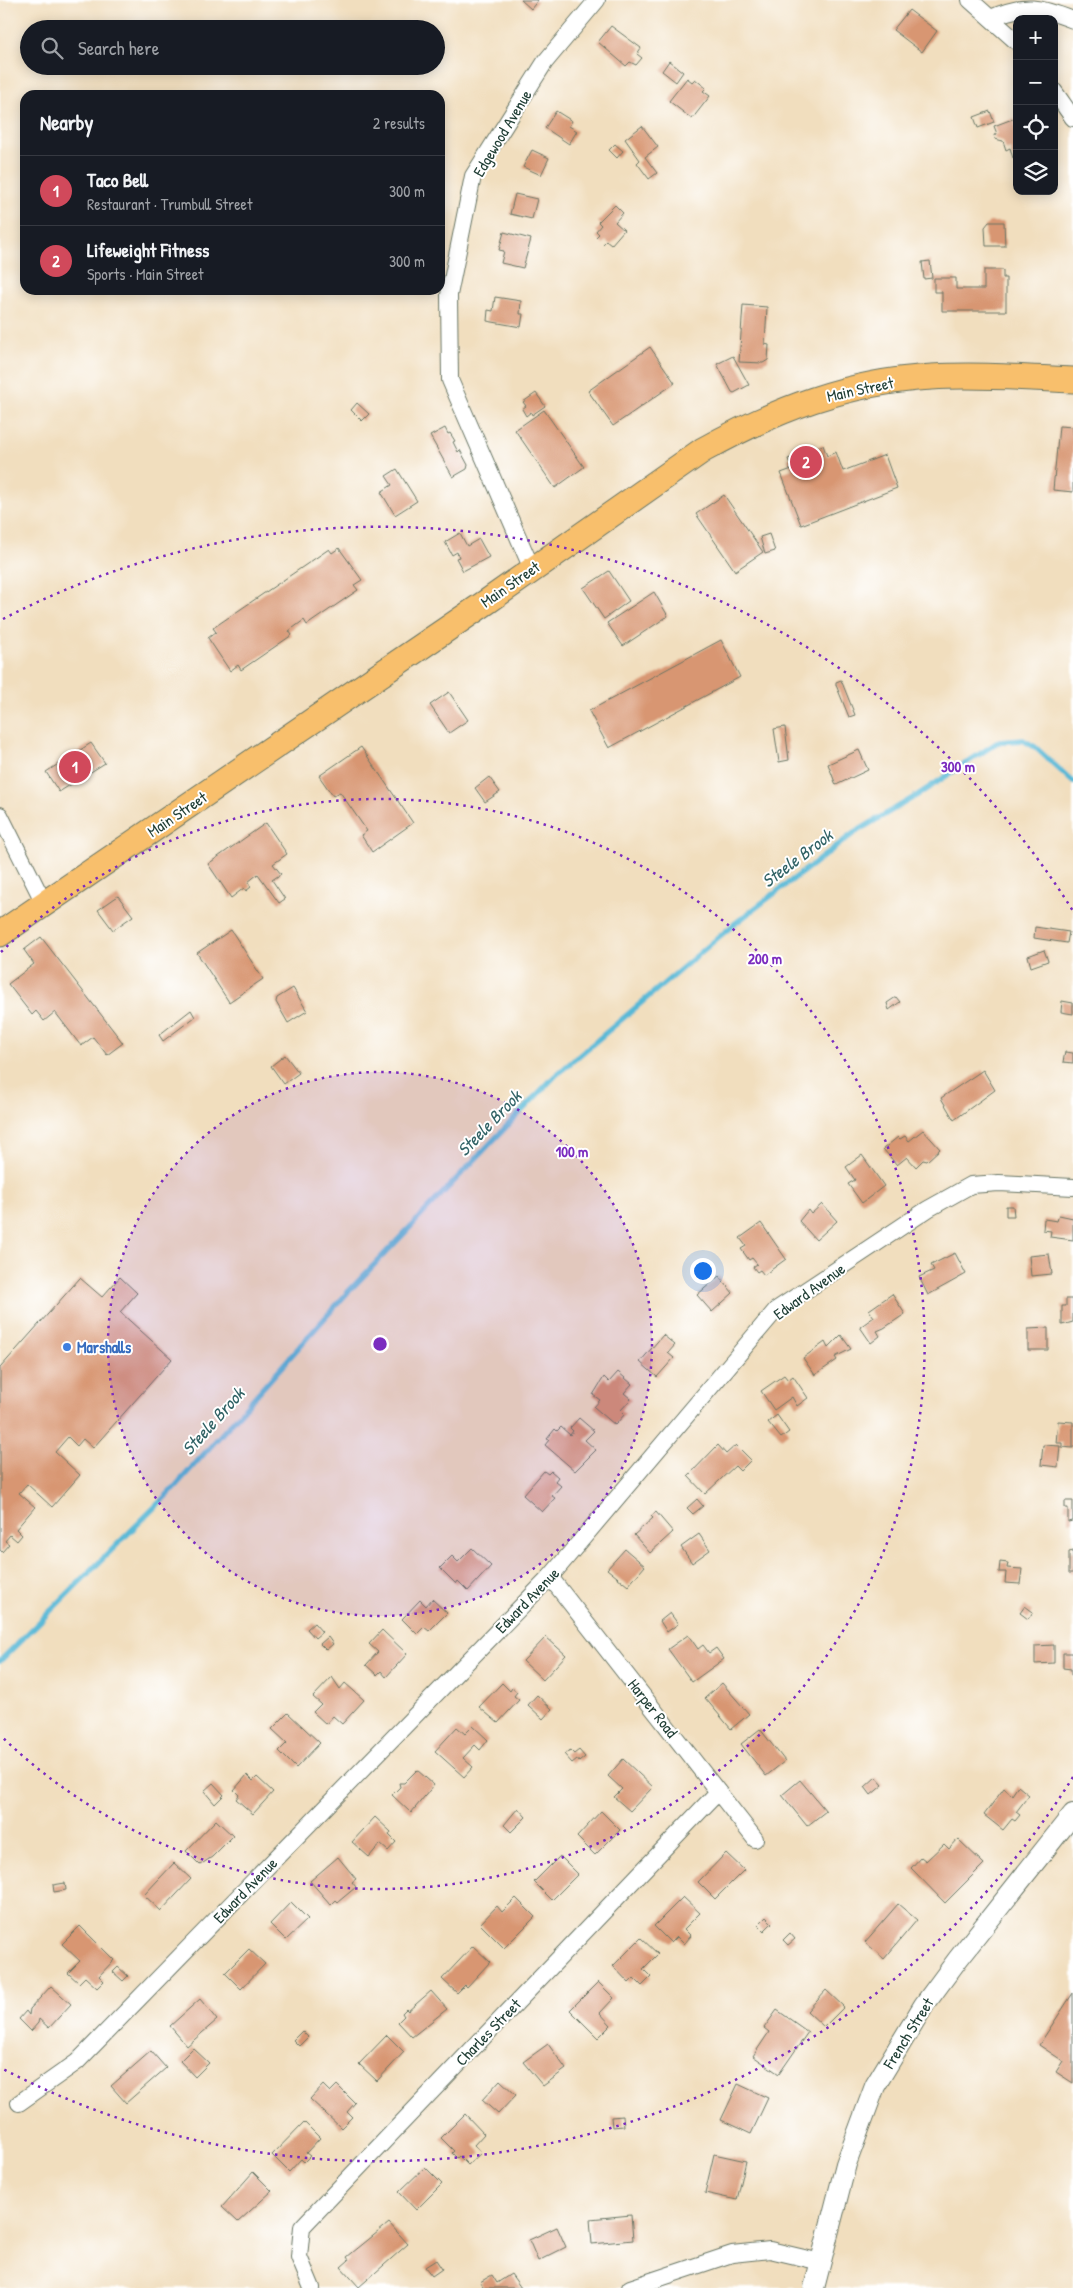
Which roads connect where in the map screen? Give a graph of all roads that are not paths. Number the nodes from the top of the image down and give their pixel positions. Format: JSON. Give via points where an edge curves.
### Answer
{"nodes":[{"id":1,"x":597,"y":0,"type":"edge"},
{"id":2,"x":970,"y":0,"type":"edge"},
{"id":3,"x":991,"y":18,"type":"junction"},
{"id":4,"x":1073,"y":20,"type":"edge"},
{"id":5,"x":1013,"y":38,"type":"edge"},
{"id":6,"x":1058,"y":97,"type":"edge"},
{"id":7,"x":1073,"y":118,"type":"edge"},
{"id":8,"x":1073,"y":380,"type":"edge"},
{"id":9,"x":532,"y":569,"type":"junction"},
{"id":10,"x":0,"y":815,"type":"edge"},
{"id":11,"x":45,"y":905,"type":"junction"},
{"id":12,"x":0,"y":934,"type":"edge"},
{"id":13,"x":1073,"y":1187,"type":"edge"},
{"id":14,"x":550,"y":1577,"type":"junction"},
{"id":15,"x":718,"y":1792,"type":"junction"},
{"id":16,"x":1073,"y":1814,"type":"edge"},
{"id":17,"x":755,"y":1839,"type":"dead end"},
{"id":18,"x":19,"y":2103,"type":"dead end"},
{"id":19,"x":821,"y":2262,"type":"junction"},
{"id":20,"x":312,"y":2288,"type":"edge"},
{"id":21,"x":630,"y":2288,"type":"edge"},
{"id":22,"x":814,"y":2288,"type":"edge"}],
"edges":[{"from":1,"to":9,"type":"street","name":"Edgewood Avenue","via":[[545,62],[473,176],[449,295],[450,380]]},
{"from":2,"to":3,"type":"street"},
{"from":3,"to":4,"type":"street","via":[[1010,9],[1042,8]]},
{"from":3,"to":5,"type":"street"},
{"from":6,"to":7,"type":"street"},
{"from":8,"to":9,"type":"main road","name":"Main Street","via":[[933,377],[870,385],[806,401],[772,414],[703,450]]},
{"from":9,"to":11,"type":"main road","name":"Main Street"},
{"from":10,"to":11,"type":"street"},
{"from":11,"to":12,"type":"main road","name":"Main Street"},
{"from":13,"to":14,"type":"street","name":"Edward Avenue","via":[[999,1183],[971,1185],[928,1209],[776,1310]]},
{"from":14,"to":15,"type":"street","name":"Harper Road"},
{"from":14,"to":18,"type":"street","name":"Edward Avenue","via":[[77,2062]]},
{"from":15,"to":17,"type":"street","name":"Harper Road"},
{"from":15,"to":20,"type":"street","name":"Charles Street","via":[[302,2227],[299,2257]]},
{"from":16,"to":19,"type":"street","name":"French Street","via":[[924,2005],[875,2086],[846,2164]]},
{"from":19,"to":21,"type":"street","via":[[770,2250],[732,2254]]},
{"from":19,"to":22,"type":"street","name":"French Street"}]}
